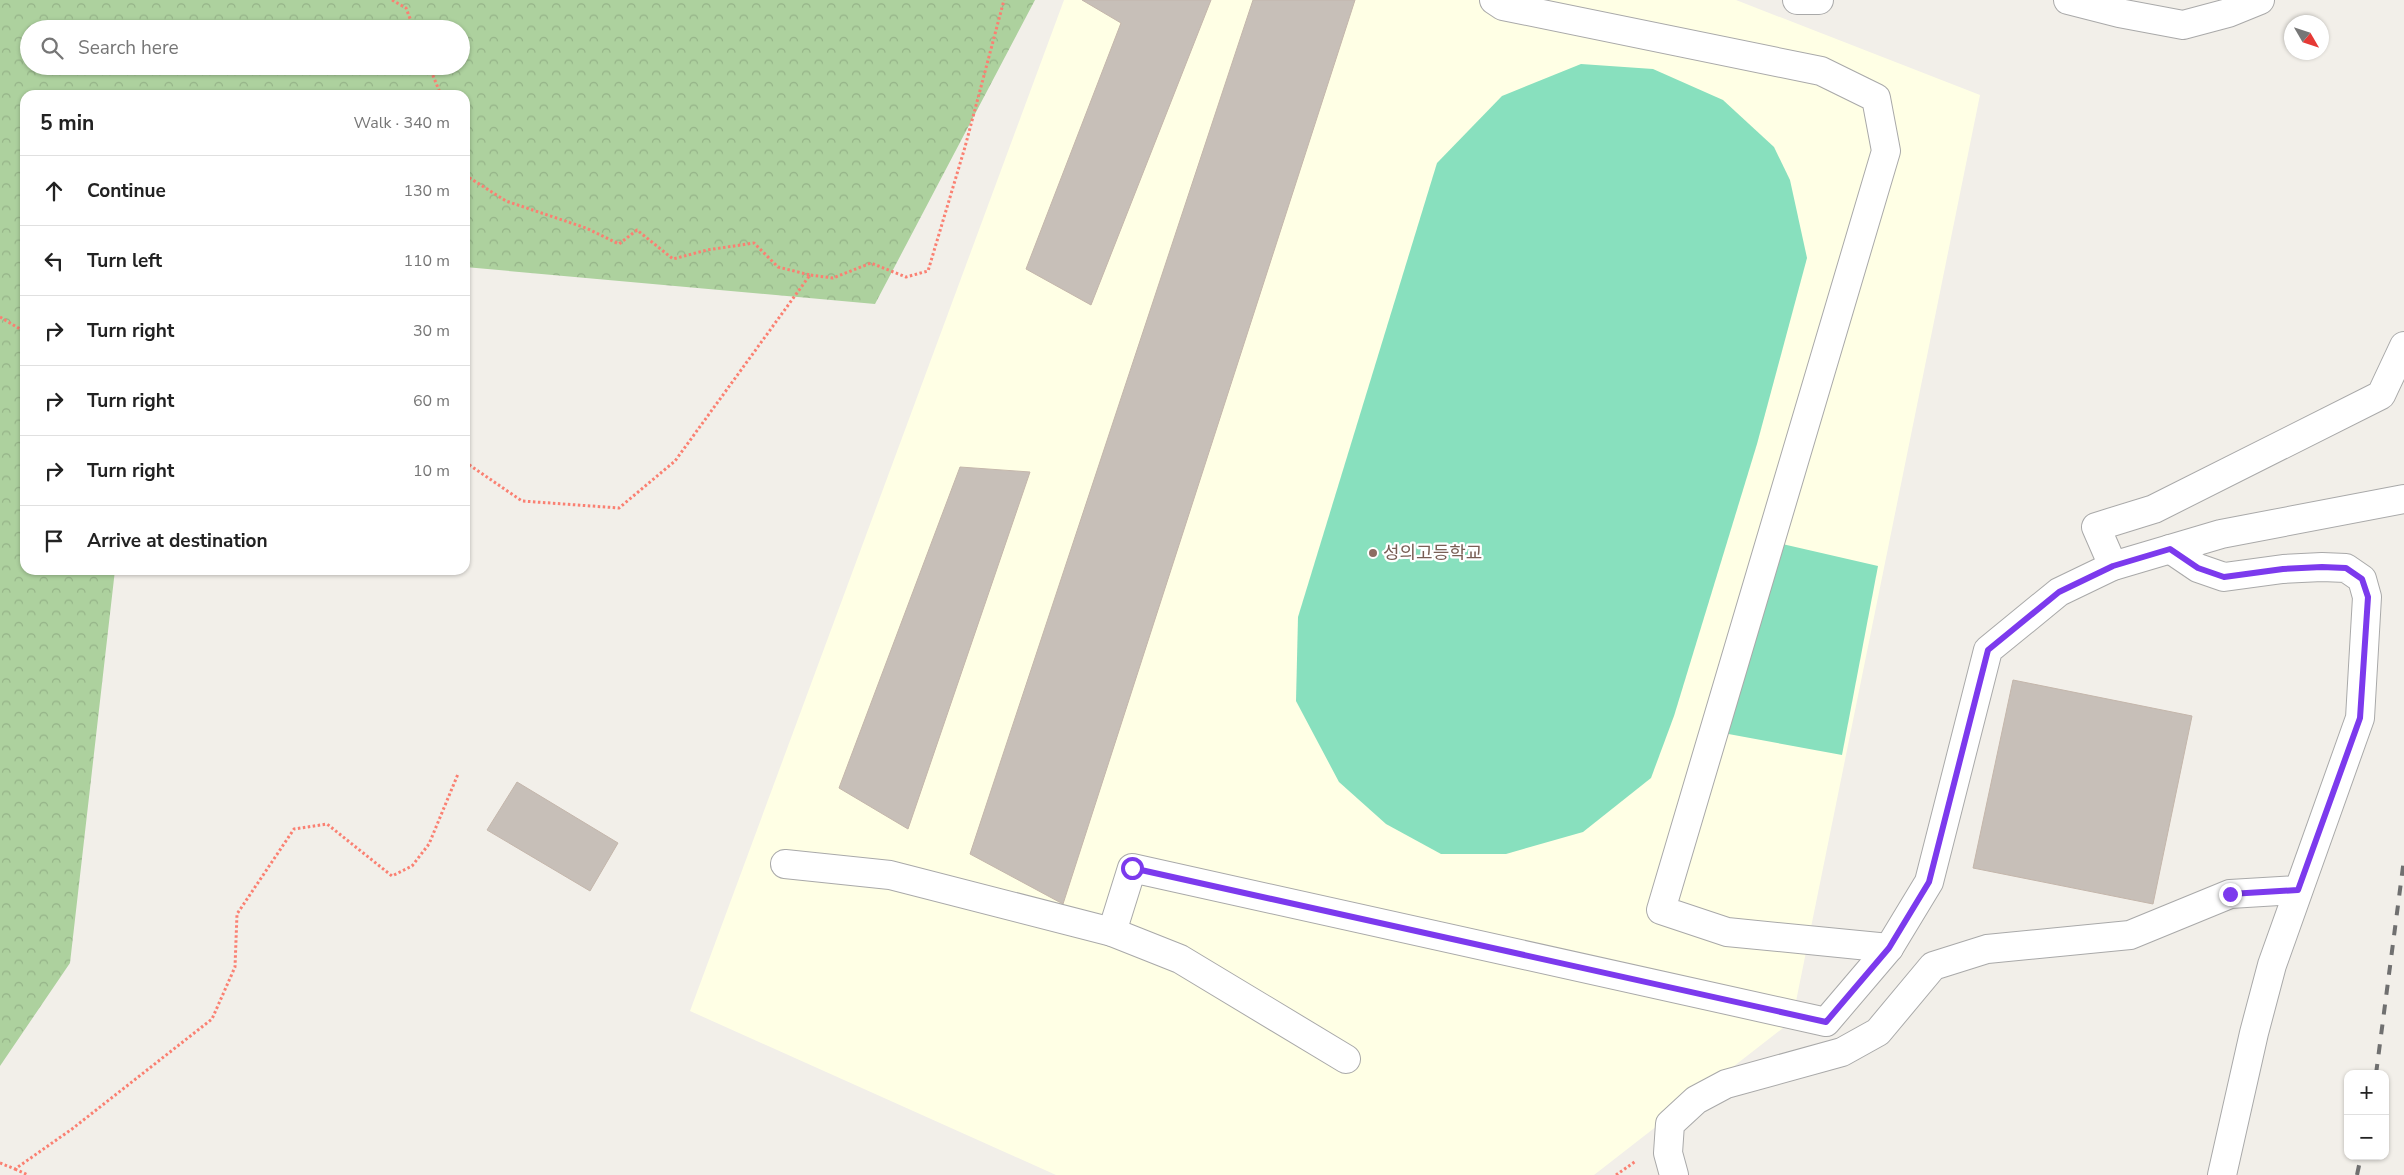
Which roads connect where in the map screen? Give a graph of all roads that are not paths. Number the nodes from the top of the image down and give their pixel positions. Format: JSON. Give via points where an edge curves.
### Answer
{"nodes":[{"id":1,"x":1494,"y":0,"type":"edge"},
{"id":2,"x":1797,"y":0,"type":"edge"},
{"id":3,"x":1819,"y":0,"type":"edge"},
{"id":4,"x":2068,"y":0,"type":"edge"},
{"id":5,"x":2260,"y":0,"type":"edge"},
{"id":6,"x":2404,"y":346,"type":"edge"},
{"id":7,"x":2404,"y":499,"type":"edge"},
{"id":8,"x":2170,"y":549,"type":"junction"},
{"id":9,"x":2113,"y":566,"type":"junction"},
{"id":10,"x":785,"y":864,"type":"dead end"},
{"id":11,"x":2298,"y":890,"type":"junction"},
{"id":12,"x":1112,"y":932,"type":"junction"},
{"id":13,"x":1889,"y":948,"type":"junction"},
{"id":14,"x":1346,"y":1059,"type":"dead end"},
{"id":15,"x":1674,"y":1175,"type":"edge"},
{"id":16,"x":2222,"y":1175,"type":"edge"}],
"edges":[{"from":1,"to":13,"type":"street","via":[[1503,6],[1821,71],[1876,98],[1886,151],[1661,910],[1727,932]]},
{"from":2,"to":3,"type":"street"},
{"from":4,"to":5,"type":"street","via":[[2183,25]]},
{"from":6,"to":9,"type":"street","via":[[2381,394],[2154,509],[2096,526]]},
{"from":7,"to":8,"type":"street","via":[[2221,534]]},
{"from":8,"to":9,"type":"street"},
{"from":8,"to":11,"type":"street","via":[[2198,568],[2224,577],[2322,567],[2346,568],[2362,579],[2368,597],[2360,718]]},
{"from":9,"to":13,"type":"street","via":[[2059,592],[1988,650],[1929,882]]},
{"from":10,"to":12,"type":"street","via":[[890,875]]},
{"from":11,"to":15,"type":"street","via":[[2230,894],[2130,935],[1987,949],[1933,966],[1878,1032],[1842,1052],[1726,1084],[1696,1100],[1670,1124],[1668,1154]]},
{"from":11,"to":16,"type":"street","via":[[2270,973]]},
{"from":12,"to":13,"type":"street","via":[[1132,868],[1826,1022]]},
{"from":12,"to":14,"type":"street","via":[[1180,959]]}]}
